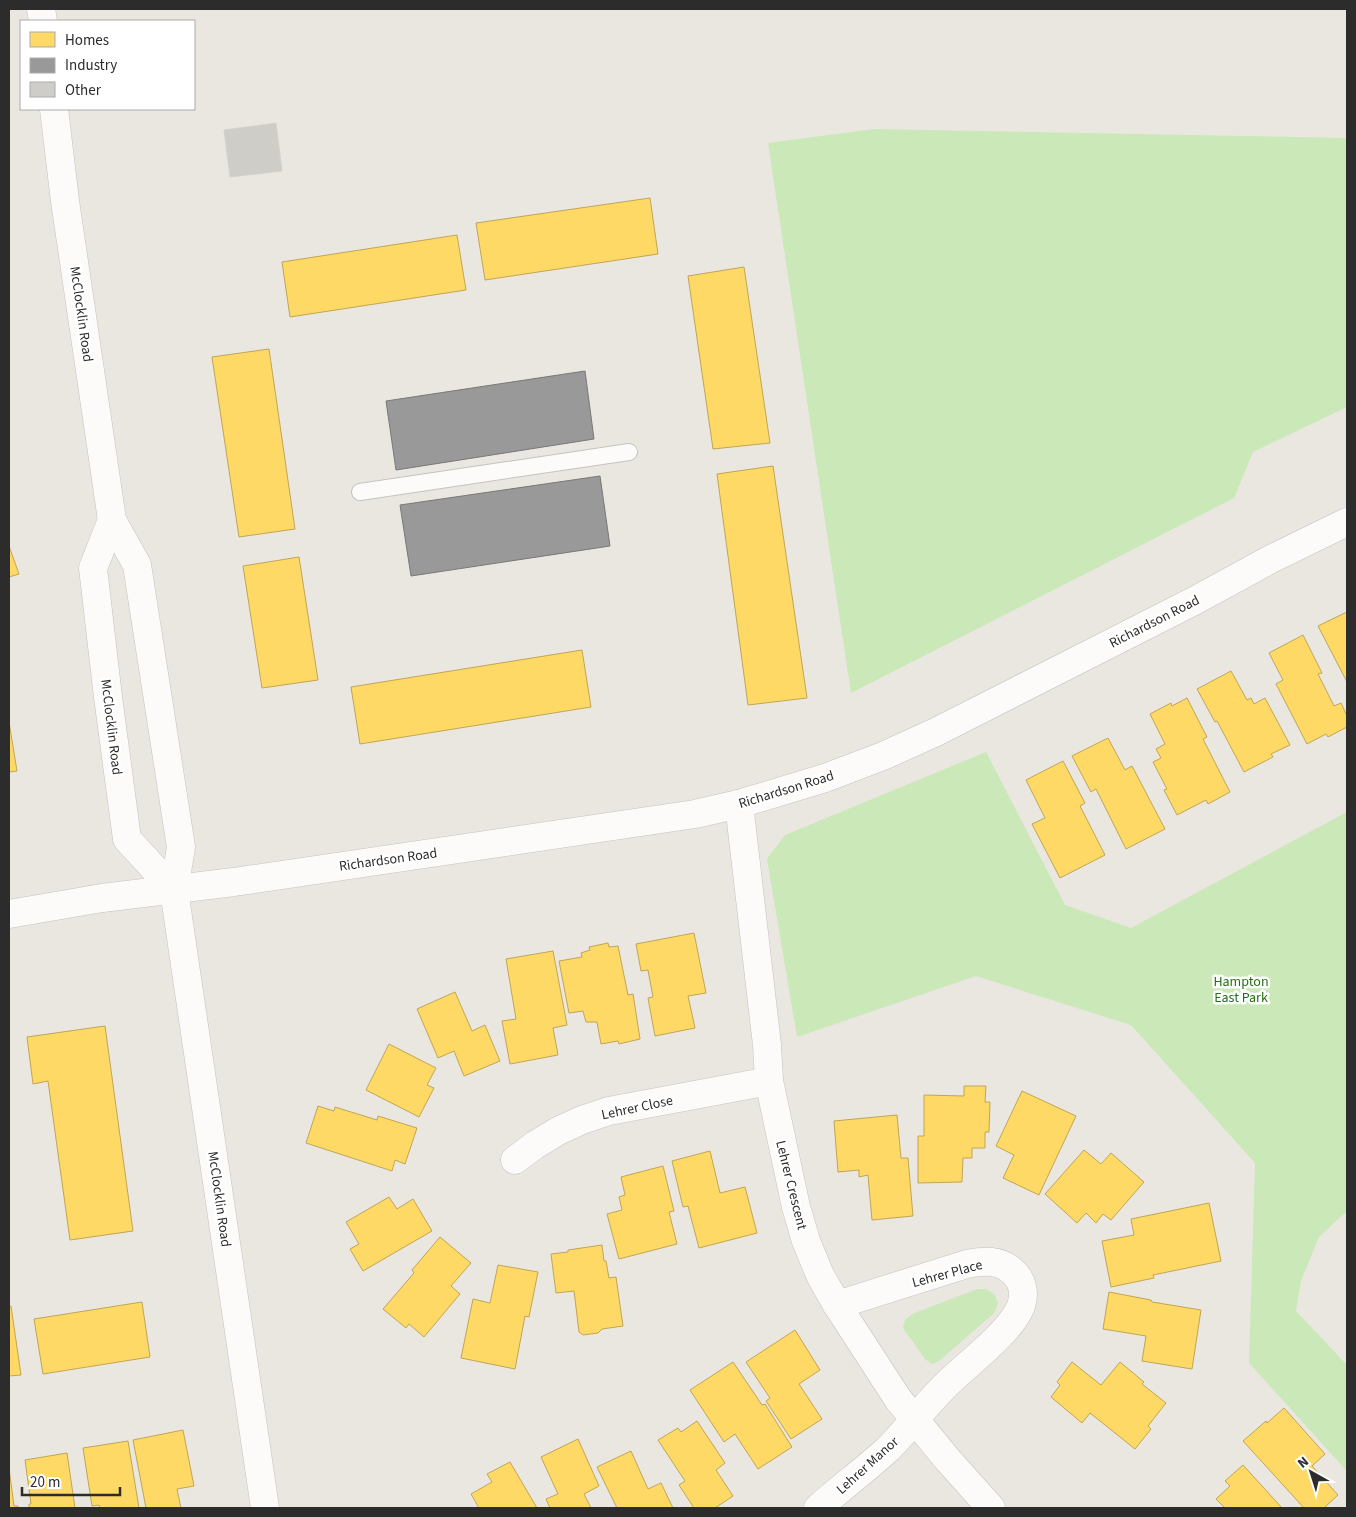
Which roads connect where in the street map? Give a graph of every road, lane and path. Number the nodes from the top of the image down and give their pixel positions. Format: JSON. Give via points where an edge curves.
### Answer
{"nodes":[{"id":1,"x":54,"y":110,"type":"edge"},
{"id":2,"x":629,"y":452,"type":"dead end"},
{"id":3,"x":360,"y":492,"type":"dead end"},
{"id":4,"x":112,"y":520,"type":"junction"},
{"id":5,"x":1347,"y":522,"type":"edge"},
{"id":6,"x":739,"y":804,"type":"junction"},
{"id":7,"x":174,"y":890,"type":"junction"},
{"id":8,"x":9,"y":914,"type":"edge"},
{"id":9,"x":769,"y":1081,"type":"junction"},
{"id":10,"x":515,"y":1160,"type":"dead end"},
{"id":11,"x":836,"y":1305,"type":"junction"},
{"id":12,"x":914,"y":1420,"type":"junction"},
{"id":13,"x":265,"y":1508,"type":"edge"},
{"id":14,"x":818,"y":1508,"type":"edge"},
{"id":15,"x":991,"y":1508,"type":"edge"}],
"edges":[{"from":1,"to":4,"type":"street","name":"McClocklin Road"},
{"from":2,"to":3,"type":"lane"},
{"from":4,"to":7,"type":"street","name":"McClocklin Road","via":[[137,565],[181,847]]},
{"from":4,"to":7,"type":"street","name":"McClocklin Road","via":[[93,568],[127,840]]},
{"from":5,"to":6,"type":"street","name":"Richardson Road","via":[[936,732],[825,778]]},
{"from":6,"to":7,"type":"street","name":"Richardson Road","via":[[695,814]]},
{"from":6,"to":9,"type":"street","name":"Lehrer Crescent"},
{"from":7,"to":8,"type":"street","name":"Richardson Road"},
{"from":7,"to":13,"type":"street","name":"McClocklin Road"},
{"from":9,"to":10,"type":"street","name":"Lehrer Close","via":[[609,1111],[558,1131]]},
{"from":9,"to":11,"type":"street","name":"Lehrer Crescent","via":[[806,1242]]},
{"from":11,"to":12,"type":"street","name":"Lehrer Crescent"},
{"from":11,"to":12,"type":"street","name":"Lehrer Place","via":[[967,1264],[996,1262],[1009,1267],[1020,1277],[1023,1290],[1021,1306],[1013,1319]]},
{"from":12,"to":14,"type":"street","name":"Lehrer Manor","via":[[888,1448]]},
{"from":12,"to":15,"type":"street","name":"Lehrer Crescent"}]}
